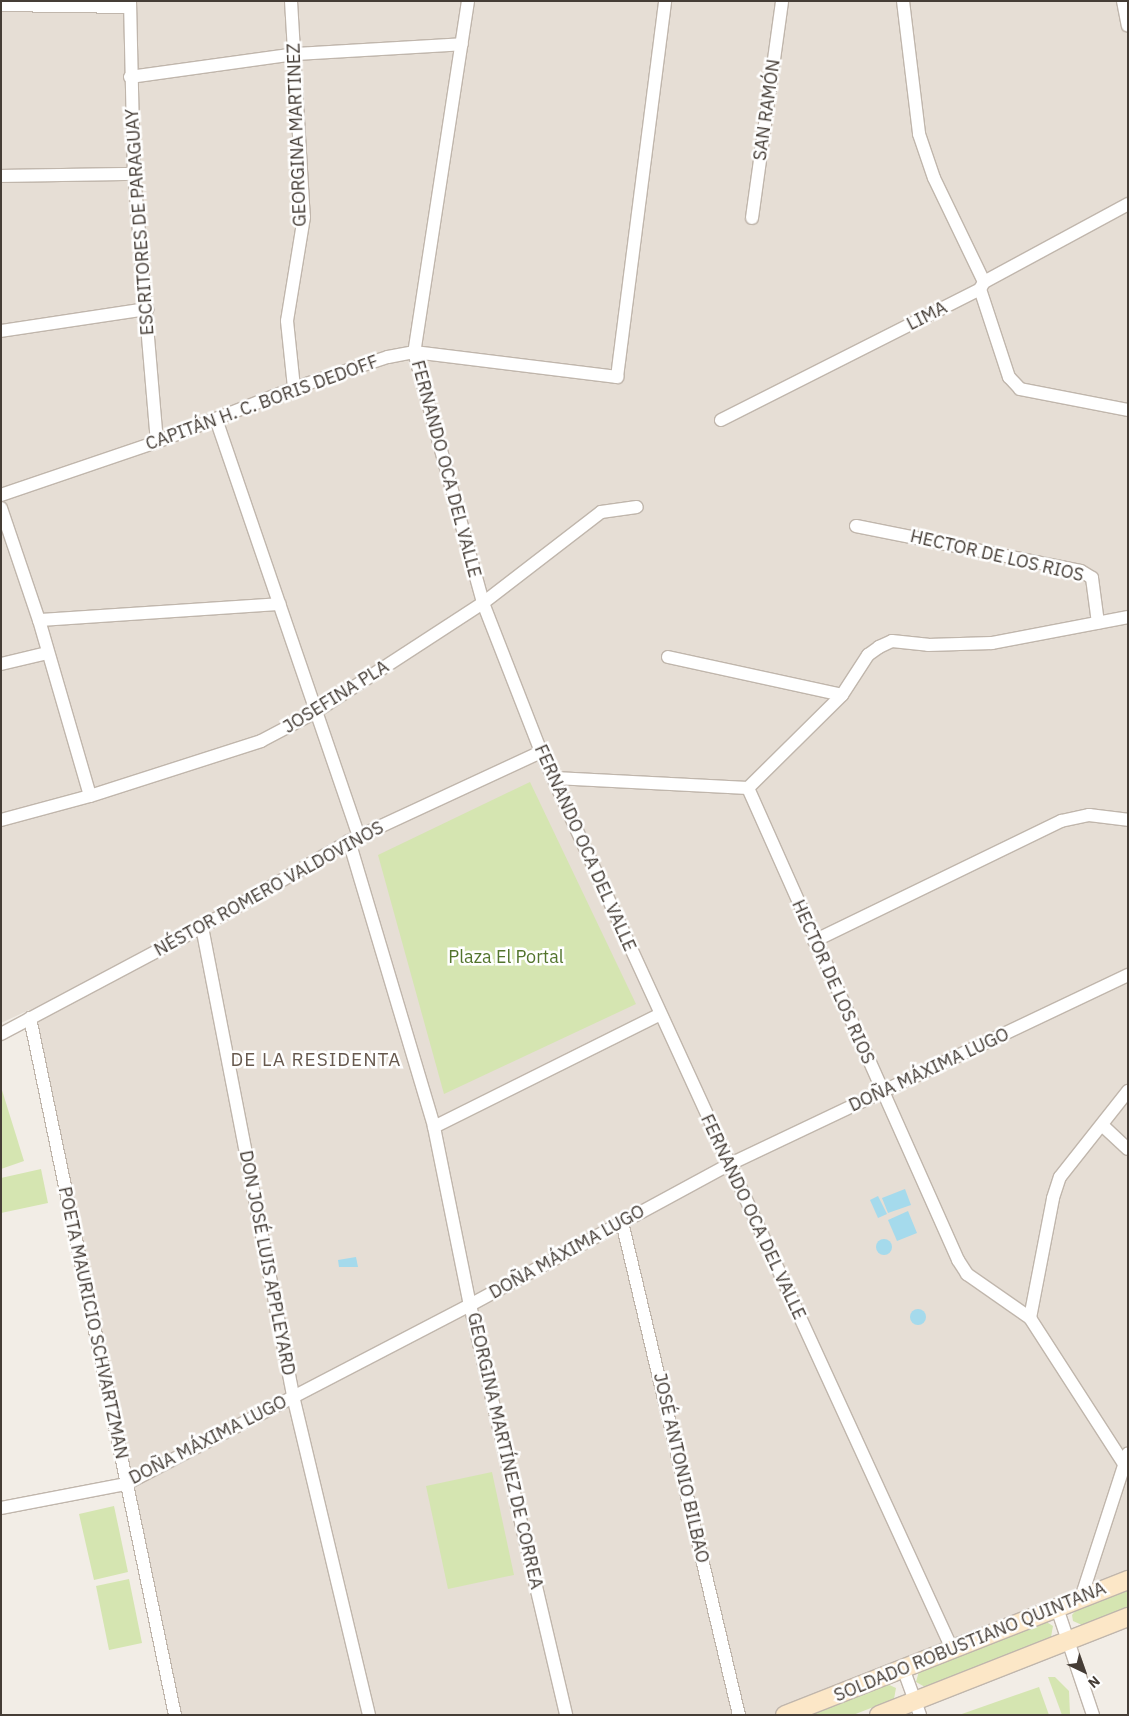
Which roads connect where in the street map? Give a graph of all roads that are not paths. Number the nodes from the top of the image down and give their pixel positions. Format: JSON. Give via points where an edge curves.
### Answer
{"nodes":[{"id":1,"x":291,"y":1,"type":"edge"},
{"id":2,"x":468,"y":1,"type":"edge"},
{"id":3,"x":664,"y":1,"type":"edge"},
{"id":4,"x":782,"y":1,"type":"edge"},
{"id":5,"x":903,"y":1,"type":"edge"},
{"id":6,"x":1123,"y":1,"type":"edge"},
{"id":7,"x":129,"y":4,"type":"edge"},
{"id":8,"x":1,"y":5,"type":"edge"},
{"id":9,"x":1128,"y":26,"type":"edge"},
{"id":10,"x":462,"y":44,"type":"junction"},
{"id":11,"x":296,"y":54,"type":"junction"},
{"id":12,"x":130,"y":77,"type":"junction"},
{"id":13,"x":134,"y":174,"type":"junction"},
{"id":14,"x":1,"y":176,"type":"edge"},
{"id":15,"x":1128,"y":204,"type":"edge"},
{"id":16,"x":752,"y":218,"type":"dead end"},
{"id":17,"x":982,"y":286,"type":"junction"},
{"id":18,"x":147,"y":309,"type":"junction"},
{"id":19,"x":1,"y":331,"type":"edge"},
{"id":20,"x":414,"y":352,"type":"junction"},
{"id":21,"x":294,"y":388,"type":"junction"},
{"id":22,"x":1128,"y":410,"type":"edge"},
{"id":23,"x":216,"y":419,"type":"junction"},
{"id":24,"x":721,"y":420,"type":"dead end"},
{"id":25,"x":157,"y":442,"type":"junction"},
{"id":26,"x":1,"y":495,"type":"edge"},
{"id":27,"x":1,"y":508,"type":"edge"},
{"id":28,"x":637,"y":508,"type":"dead end"},
{"id":29,"x":856,"y":526,"type":"dead end"},
{"id":30,"x":484,"y":603,"type":"junction"},
{"id":31,"x":279,"y":604,"type":"junction"},
{"id":32,"x":1128,"y":617,"type":"edge"},
{"id":33,"x":39,"y":620,"type":"junction"},
{"id":34,"x":1098,"y":624,"type":"junction"},
{"id":35,"x":47,"y":653,"type":"junction"},
{"id":36,"x":668,"y":657,"type":"dead end"},
{"id":37,"x":1,"y":664,"type":"edge"},
{"id":38,"x":842,"y":695,"type":"junction"},
{"id":39,"x":314,"y":713,"type":"junction"},
{"id":40,"x":541,"y":752,"type":"junction"},
{"id":41,"x":555,"y":778,"type":"junction"},
{"id":42,"x":748,"y":788,"type":"junction"},
{"id":43,"x":90,"y":796,"type":"junction"},
{"id":44,"x":1,"y":820,"type":"edge"},
{"id":45,"x":1128,"y":820,"type":"edge"},
{"id":46,"x":354,"y":838,"type":"junction"},
{"id":47,"x":202,"y":927,"type":"junction"},
{"id":48,"x":814,"y":941,"type":"junction"},
{"id":49,"x":1128,"y":975,"type":"edge"},
{"id":50,"x":659,"y":1015,"type":"junction"},
{"id":51,"x":30,"y":1018,"type":"junction"},
{"id":52,"x":1,"y":1034,"type":"edge"},
{"id":53,"x":1128,"y":1091,"type":"edge"},
{"id":54,"x":881,"y":1092,"type":"junction"},
{"id":55,"x":1102,"y":1125,"type":"junction"},
{"id":56,"x":434,"y":1127,"type":"junction"},
{"id":57,"x":1128,"y":1149,"type":"edge"},
{"id":58,"x":730,"y":1164,"type":"junction"},
{"id":59,"x":622,"y":1222,"type":"junction"},
{"id":60,"x":470,"y":1305,"type":"junction"},
{"id":61,"x":1030,"y":1318,"type":"junction"},
{"id":62,"x":293,"y":1396,"type":"junction"},
{"id":63,"x":1125,"y":1466,"type":"edge"},
{"id":64,"x":126,"y":1484,"type":"junction"},
{"id":65,"x":1,"y":1508,"type":"edge"},
{"id":66,"x":1128,"y":1580,"type":"edge"},
{"id":67,"x":1081,"y":1598,"type":"junction"},
{"id":68,"x":1057,"y":1608,"type":"junction"},
{"id":69,"x":1128,"y":1617,"type":"edge"},
{"id":70,"x":1067,"y":1641,"type":"junction"},
{"id":71,"x":952,"y":1649,"type":"junction"},
{"id":72,"x":903,"y":1668,"type":"junction"},
{"id":73,"x":918,"y":1708,"type":"edge"},
{"id":74,"x":175,"y":1715,"type":"edge"},
{"id":75,"x":369,"y":1715,"type":"edge"},
{"id":76,"x":566,"y":1715,"type":"edge"},
{"id":77,"x":739,"y":1715,"type":"edge"},
{"id":78,"x":785,"y":1715,"type":"edge"},
{"id":79,"x":879,"y":1715,"type":"edge"},
{"id":80,"x":1093,"y":1715,"type":"edge"}],
"edges":[{"from":1,"to":11,"type":"street","name":"GEORGINA MARTINEZ"},
{"from":2,"to":10,"type":"street","name":"FERNANDO OCA DEL VALLE"},
{"from":3,"to":20,"type":"street","name":"CAPITÁN H. C. BORIS DEDOFF","via":[[617,376]]},
{"from":4,"to":16,"type":"street","name":"SAN RAMÓN"},
{"from":5,"to":17,"type":"street","via":[[919,134],[934,178]]},
{"from":6,"to":9,"type":"street"},
{"from":7,"to":8,"type":"street"},
{"from":7,"to":12,"type":"street","name":"ESCRITORES DE PARAGUAY"},
{"from":10,"to":11,"type":"street"},
{"from":10,"to":20,"type":"street","name":"FERNANDO OCA DEL VALLE"},
{"from":11,"to":12,"type":"street"},
{"from":11,"to":21,"type":"street","name":"GEORGINA MARTINEZ","via":[[304,217],[287,322]]},
{"from":12,"to":13,"type":"street","name":"ESCRITORES DE PARAGUAY"},
{"from":13,"to":14,"type":"street"},
{"from":13,"to":18,"type":"street","name":"ESCRITORES DE PARAGUAY"},
{"from":15,"to":17,"type":"street","name":"LIMA"},
{"from":17,"to":22,"type":"street","via":[[1010,377],[1020,389]]},
{"from":17,"to":24,"type":"street","name":"LIMA"},
{"from":18,"to":19,"type":"street"},
{"from":18,"to":25,"type":"street","name":"ESCRITORES DE PARAGUAY"},
{"from":20,"to":21,"type":"street","name":"CAPITÁN H. C. BORIS DEDOFF","via":[[388,357]]},
{"from":20,"to":30,"type":"street","name":"FERNANDO OCA DEL VALLE"},
{"from":21,"to":23,"type":"street","name":"CAPITÁN H. C. BORIS DEDOFF"},
{"from":23,"to":25,"type":"street","name":"CAPITÁN H. C. BORIS DEDOFF"},
{"from":23,"to":31,"type":"street","name":"GEORGINA MARTÍNEZ DE CORREA"},
{"from":25,"to":26,"type":"street","name":"CAPITÁN H. C. BORIS DEDOFF"},
{"from":27,"to":33,"type":"street"},
{"from":28,"to":30,"type":"street","name":"JOSEFINA PLA","via":[[601,512]]},
{"from":29,"to":34,"type":"street","name":"HECTOR DE LOS RIOS","via":[[1081,571],[1092,578]]},
{"from":30,"to":39,"type":"street","name":"JOSEFINA PLA"},
{"from":30,"to":40,"type":"street","name":"FERNANDO OCA DEL VALLE"},
{"from":31,"to":33,"type":"street"},
{"from":31,"to":39,"type":"street","name":"GEORGINA MARTÍNEZ DE CORREA"},
{"from":32,"to":34,"type":"street"},
{"from":33,"to":35,"type":"street"},
{"from":34,"to":38,"type":"street","via":[[992,643],[928,645],[892,642],[868,655]]},
{"from":35,"to":37,"type":"street"},
{"from":35,"to":43,"type":"street"},
{"from":36,"to":38,"type":"street"},
{"from":38,"to":42,"type":"street"},
{"from":39,"to":43,"type":"street","name":"JOSEFINA PLA","via":[[261,741],[227,754]]},
{"from":39,"to":46,"type":"street","name":"GEORGINA MARTÍNEZ DE CORREA"},
{"from":40,"to":41,"type":"street","name":"FERNANDO OCA DEL VALLE"},
{"from":40,"to":46,"type":"street","name":"NÉSTOR ROMERO VALDOVINOS"},
{"from":41,"to":42,"type":"street"},
{"from":41,"to":50,"type":"street","name":"FERNANDO OCA DEL VALLE"},
{"from":42,"to":48,"type":"street","name":"HECTOR DE LOS RIOS"},
{"from":43,"to":44,"type":"street","name":"JOSEFINA PLA"},
{"from":45,"to":48,"type":"street","via":[[1089,814],[1061,821]]},
{"from":46,"to":47,"type":"street","name":"NÉSTOR ROMERO VALDOVINOS"},
{"from":46,"to":56,"type":"street","name":"GEORGINA MARTÍNEZ DE CORREA"},
{"from":47,"to":51,"type":"street","name":"NÉSTOR ROMERO VALDOVINOS"},
{"from":47,"to":62,"type":"street","name":"DON JOSÉ LUIS APPLEYARD"},
{"from":48,"to":54,"type":"street","name":"HECTOR DE LOS RIOS"},
{"from":49,"to":54,"type":"street","name":"DOÑA MÁXIMA LUGO"},
{"from":50,"to":56,"type":"street"},
{"from":50,"to":58,"type":"street","name":"FERNANDO OCA DEL VALLE"},
{"from":51,"to":52,"type":"street","name":"NÉSTOR ROMERO VALDOVINOS"},
{"from":51,"to":64,"type":"street","name":"POETA MAURICIO SCHVARTZMAN"},
{"from":53,"to":55,"type":"street"},
{"from":54,"to":58,"type":"street","name":"DOÑA MÁXIMA LUGO"},
{"from":54,"to":61,"type":"street","name":"HECTOR DE LOS RIOS","via":[[967,1274]]},
{"from":55,"to":57,"type":"street"},
{"from":55,"to":61,"type":"street","via":[[1060,1177]]},
{"from":56,"to":60,"type":"street","name":"GEORGINA MARTÍNEZ DE CORREA"},
{"from":58,"to":59,"type":"street","name":"DOÑA MÁXIMA LUGO"},
{"from":58,"to":71,"type":"street","name":"FERNANDO OCA DEL VALLE"},
{"from":59,"to":60,"type":"street","name":"DOÑA MÁXIMA LUGO"},
{"from":59,"to":77,"type":"street","name":"JOSÉ ANTONIO BILBAO"},
{"from":60,"to":62,"type":"street","name":"DOÑA MÁXIMA LUGO"},
{"from":60,"to":76,"type":"street","name":"GEORGINA MARTÍNEZ DE CORREA"},
{"from":61,"to":63,"type":"street","name":"HECTOR DE LOS RIOS"},
{"from":62,"to":64,"type":"street","name":"DOÑA MÁXIMA LUGO"},
{"from":62,"to":75,"type":"street","name":"DON JOSÉ LUIS APPLEYARD"},
{"from":63,"to":67,"type":"street"},
{"from":64,"to":65,"type":"street","name":"DOÑA MÁXIMA LUGO"},
{"from":64,"to":74,"type":"street","name":"POETA MAURICIO SCHVARTZMAN"},
{"from":66,"to":67,"type":"street","name":"SOLDADO ROBUSTIANO QUINTANA"},
{"from":67,"to":68,"type":"street","name":"SOLDADO ROBUSTIANO QUINTANA"},
{"from":68,"to":70,"type":"street"},
{"from":68,"to":71,"type":"street","name":"SOLDADO ROBUSTIANO QUINTANA"},
{"from":69,"to":70,"type":"street"},
{"from":70,"to":73,"type":"street"},
{"from":70,"to":80,"type":"street"},
{"from":71,"to":72,"type":"street","name":"SOLDADO ROBUSTIANO QUINTANA"},
{"from":72,"to":73,"type":"street"},
{"from":72,"to":78,"type":"street","name":"SOLDADO ROBUSTIANO QUINTANA"},
{"from":73,"to":79,"type":"street"}]}
